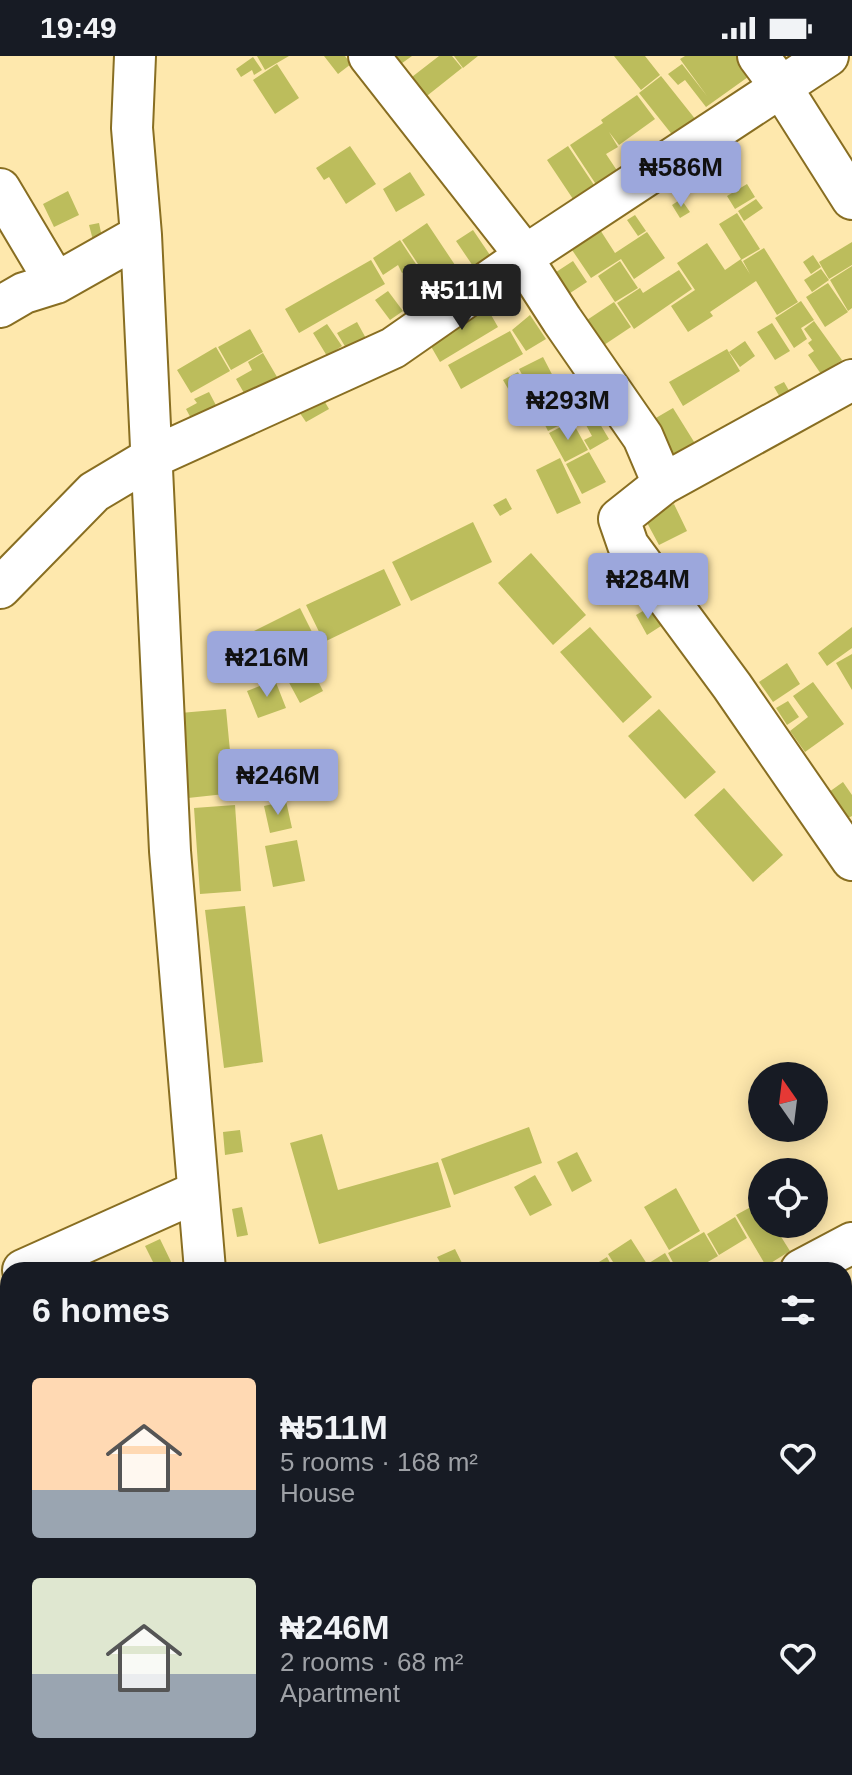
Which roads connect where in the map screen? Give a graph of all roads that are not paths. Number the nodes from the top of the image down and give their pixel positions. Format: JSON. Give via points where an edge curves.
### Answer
{"nodes":[{"id":1,"x":135,"y":56,"type":"edge"},
{"id":2,"x":369,"y":56,"type":"edge"},
{"id":3,"x":828,"y":56,"type":"edge"},
{"id":4,"x":769,"y":71,"type":"edge"},
{"id":5,"x":0,"y":189,"type":"edge"},
{"id":6,"x":852,"y":199,"type":"edge"},
{"id":7,"x":141,"y":235,"type":"junction"},
{"id":8,"x":522,"y":258,"type":"junction"},
{"id":9,"x":56,"y":283,"type":"junction"},
{"id":10,"x":0,"y":307,"type":"edge"},
{"id":11,"x":852,"y":380,"type":"edge"},
{"id":12,"x":151,"y":458,"type":"junction"},
{"id":13,"x":663,"y":484,"type":"junction"},
{"id":14,"x":0,"y":588,"type":"edge"},
{"id":15,"x":852,"y":860,"type":"edge"},
{"id":16,"x":197,"y":1192,"type":"junction"},
{"id":17,"x":852,"y":1243,"type":"edge"},
{"id":18,"x":41,"y":1262,"type":"edge"},
{"id":19,"x":204,"y":1262,"type":"edge"},
{"id":20,"x":816,"y":1262,"type":"edge"}],
"edges":[{"from":1,"to":7,"type":"street","via":[[132,128]]},
{"from":2,"to":8,"type":"street"},
{"from":3,"to":4,"type":"street"},
{"from":4,"to":6,"type":"street"},
{"from":4,"to":8,"type":"street"},
{"from":5,"to":9,"type":"street"},
{"from":7,"to":9,"type":"street"},
{"from":7,"to":12,"type":"street"},
{"from":8,"to":12,"type":"street","via":[[393,348]]},
{"from":8,"to":13,"type":"street","via":[[643,437]]},
{"from":9,"to":10,"type":"street"},
{"from":11,"to":13,"type":"street"},
{"from":12,"to":14,"type":"street","via":[[94,492]]},
{"from":12,"to":16,"type":"street","via":[[170,851]]},
{"from":13,"to":15,"type":"street","via":[[619,519],[628,545]]},
{"from":16,"to":18,"type":"street"},
{"from":16,"to":19,"type":"street"},
{"from":17,"to":20,"type":"street"}]}
